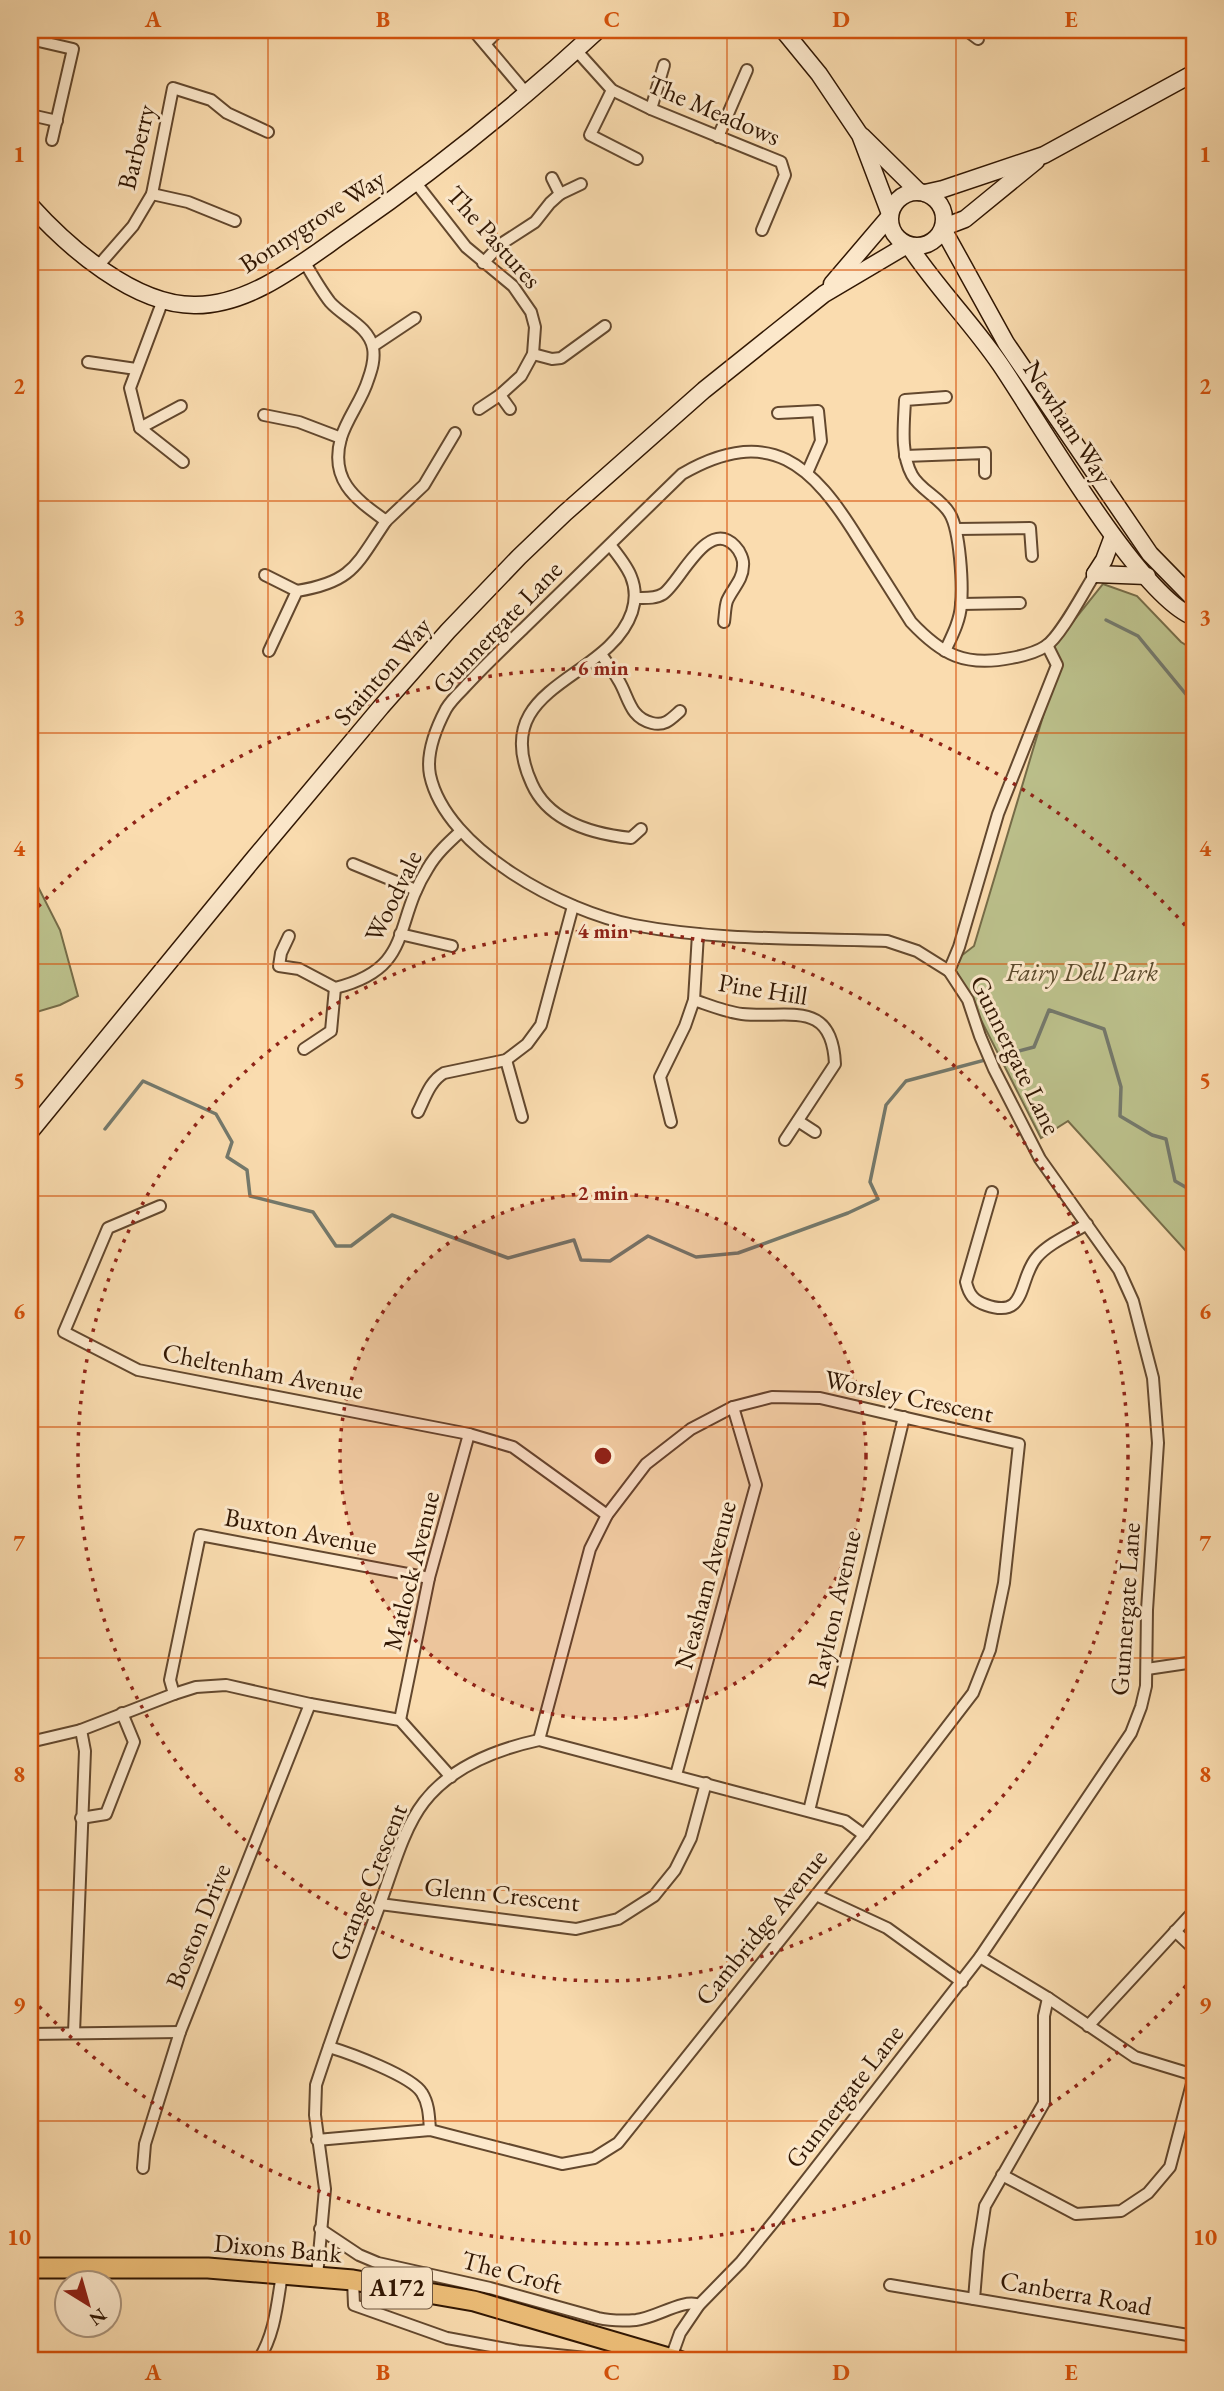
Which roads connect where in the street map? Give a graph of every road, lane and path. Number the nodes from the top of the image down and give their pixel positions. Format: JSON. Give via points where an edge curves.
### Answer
{"nodes":[{"id":1,"x":339,"y":30,"type":"edge"},
{"id":2,"x":347,"y":30,"type":"edge"},
{"id":3,"x":473,"y":30,"type":"edge"},
{"id":4,"x":499,"y":30,"type":"edge"},
{"id":5,"x":598,"y":30,"type":"edge"},
{"id":6,"x":783,"y":30,"type":"edge"},
{"id":7,"x":966,"y":30,"type":"edge"},
{"id":8,"x":30,"y":39,"type":"edge"},
{"id":9,"x":978,"y":39,"type":"dead end"},
{"id":10,"x":486,"y":43,"type":"junction"},
{"id":11,"x":576,"y":50,"type":"junction"},
{"id":12,"x":664,"y":65,"type":"dead end"},
{"id":13,"x":747,"y":70,"type":"dead end"},
{"id":14,"x":1194,"y":73,"type":"edge"},
{"id":15,"x":612,"y":90,"type":"junction"},
{"id":16,"x":527,"y":94,"type":"junction"},
{"id":17,"x":651,"y":109,"type":"junction"},
{"id":18,"x":35,"y":116,"type":"dead end"},
{"id":19,"x":57,"y":121,"type":"junction"},
{"id":20,"x":268,"y":132,"type":"dead end"},
{"id":21,"x":860,"y":135,"type":"junction"},
{"id":22,"x":718,"y":137,"type":"junction"},
{"id":23,"x":52,"y":140,"type":"dead end"},
{"id":24,"x":1044,"y":155,"type":"junction"},
{"id":25,"x":637,"y":159,"type":"dead end"},
{"id":26,"x":552,"y":178,"type":"dead end"},
{"id":27,"x":416,"y":183,"type":"junction"},
{"id":28,"x":581,"y":184,"type":"dead end"},
{"id":29,"x":922,"y":192,"type":"junction"},
{"id":30,"x":152,"y":194,"type":"junction"},
{"id":31,"x":560,"y":194,"type":"junction"},
{"id":32,"x":30,"y":205,"type":"edge"},
{"id":33,"x":890,"y":215,"type":"junction"},
{"id":34,"x":234,"y":221,"type":"dead end"},
{"id":35,"x":943,"y":228,"type":"junction"},
{"id":36,"x":762,"y":230,"type":"dead end"},
{"id":37,"x":908,"y":245,"type":"junction"},
{"id":38,"x":304,"y":261,"type":"junction"},
{"id":39,"x":483,"y":263,"type":"junction"},
{"id":40,"x":99,"y":265,"type":"junction"},
{"id":41,"x":824,"y":294,"type":"junction"},
{"id":42,"x":163,"y":300,"type":"junction"},
{"id":43,"x":415,"y":318,"type":"dead end"},
{"id":44,"x":606,"y":326,"type":"dead end"},
{"id":45,"x":373,"y":346,"type":"junction"},
{"id":46,"x":533,"y":354,"type":"junction"},
{"id":47,"x":88,"y":362,"type":"dead end"},
{"id":48,"x":136,"y":369,"type":"junction"},
{"id":49,"x":500,"y":395,"type":"junction"},
{"id":50,"x":946,"y":397,"type":"dead end"},
{"id":51,"x":181,"y":406,"type":"dead end"},
{"id":52,"x":479,"y":409,"type":"dead end"},
{"id":53,"x":510,"y":409,"type":"dead end"},
{"id":54,"x":778,"y":413,"type":"dead end"},
{"id":55,"x":264,"y":415,"type":"dead end"},
{"id":56,"x":141,"y":428,"type":"junction"},
{"id":57,"x":455,"y":433,"type":"dead end"},
{"id":58,"x":341,"y":438,"type":"junction"},
{"id":59,"x":905,"y":456,"type":"junction"},
{"id":60,"x":183,"y":462,"type":"dead end"},
{"id":61,"x":807,"y":472,"type":"junction"},
{"id":62,"x":985,"y":473,"type":"dead end"},
{"id":63,"x":386,"y":521,"type":"junction"},
{"id":64,"x":957,"y":529,"type":"junction"},
{"id":65,"x":1113,"y":536,"type":"junction"},
{"id":66,"x":610,"y":545,"type":"junction"},
{"id":67,"x":1032,"y":556,"type":"dead end"},
{"id":68,"x":1095,"y":574,"type":"junction"},
{"id":69,"x":265,"y":575,"type":"dead end"},
{"id":70,"x":1147,"y":576,"type":"junction"},
{"id":71,"x":297,"y":591,"type":"junction"},
{"id":72,"x":636,"y":598,"type":"junction"},
{"id":73,"x":1194,"y":599,"type":"edge"},
{"id":74,"x":1020,"y":603,"type":"dead end"},
{"id":75,"x":961,"y":604,"type":"junction"},
{"id":76,"x":1194,"y":617,"type":"edge"},
{"id":77,"x":724,"y":622,"type":"dead end"},
{"id":78,"x":1047,"y":645,"type":"junction"},
{"id":79,"x":269,"y":651,"type":"dead end"},
{"id":80,"x":946,"y":651,"type":"junction"},
{"id":81,"x":601,"y":654,"type":"junction"},
{"id":82,"x":680,"y":711,"type":"dead end"},
{"id":83,"x":641,"y":829,"type":"dead end"},
{"id":84,"x":460,"y":832,"type":"junction"},
{"id":85,"x":353,"y":864,"type":"dead end"},
{"id":86,"x":416,"y":890,"type":"junction"},
{"id":87,"x":573,"y":906,"type":"junction"},
{"id":88,"x":400,"y":934,"type":"junction"},
{"id":89,"x":698,"y":934,"type":"junction"},
{"id":90,"x":289,"y":936,"type":"dead end"},
{"id":91,"x":452,"y":946,"type":"dead end"},
{"id":92,"x":949,"y":971,"type":"junction"},
{"id":93,"x":335,"y":988,"type":"junction"},
{"id":94,"x":694,"y":1000,"type":"junction"},
{"id":95,"x":304,"y":1049,"type":"dead end"},
{"id":96,"x":506,"y":1060,"type":"junction"},
{"id":97,"x":418,"y":1112,"type":"dead end"},
{"id":98,"x":522,"y":1117,"type":"dead end"},
{"id":99,"x":799,"y":1121,"type":"junction"},
{"id":100,"x":671,"y":1122,"type":"dead end"},
{"id":101,"x":30,"y":1132,"type":"edge"},
{"id":102,"x":815,"y":1132,"type":"dead end"},
{"id":103,"x":785,"y":1140,"type":"dead end"},
{"id":104,"x":992,"y":1192,"type":"dead end"},
{"id":105,"x":160,"y":1206,"type":"dead end"},
{"id":106,"x":1087,"y":1224,"type":"junction"},
{"id":107,"x":733,"y":1407,"type":"junction"},
{"id":108,"x":904,"y":1417,"type":"junction"},
{"id":109,"x":469,"y":1434,"type":"junction"},
{"id":110,"x":1019,"y":1444,"type":"joint"},
{"id":111,"x":607,"y":1515,"type":"junction"},
{"id":112,"x":429,"y":1578,"type":"junction"},
{"id":113,"x":1194,"y":1662,"type":"edge"},
{"id":114,"x":1147,"y":1669,"type":"junction"},
{"id":115,"x":174,"y":1694,"type":"junction"},
{"id":116,"x":310,"y":1704,"type":"junction"},
{"id":117,"x":122,"y":1713,"type":"junction"},
{"id":118,"x":400,"y":1720,"type":"junction"},
{"id":119,"x":81,"y":1730,"type":"junction"},
{"id":120,"x":539,"y":1740,"type":"junction"},
{"id":121,"x":30,"y":1742,"type":"edge"},
{"id":122,"x":676,"y":1775,"type":"junction"},
{"id":123,"x":451,"y":1777,"type":"junction"},
{"id":124,"x":706,"y":1783,"type":"junction"},
{"id":125,"x":809,"y":1811,"type":"junction"},
{"id":126,"x":81,"y":1818,"type":"junction"},
{"id":127,"x":864,"y":1835,"type":"junction"},
{"id":128,"x":816,"y":1895,"type":"junction"},
{"id":129,"x":380,"y":1904,"type":"junction"},
{"id":130,"x":1194,"y":1911,"type":"edge"},
{"id":131,"x":1175,"y":1931,"type":"junction"},
{"id":132,"x":1194,"y":1950,"type":"edge"},
{"id":133,"x":980,"y":1957,"type":"junction"},
{"id":134,"x":962,"y":1982,"type":"junction"},
{"id":135,"x":1048,"y":1998,"type":"junction"},
{"id":136,"x":1088,"y":2026,"type":"junction"},
{"id":137,"x":180,"y":2032,"type":"junction"},
{"id":138,"x":74,"y":2033,"type":"junction"},
{"id":139,"x":30,"y":2034,"type":"edge"},
{"id":140,"x":329,"y":2047,"type":"junction"},
{"id":141,"x":1194,"y":2076,"type":"edge"},
{"id":142,"x":430,"y":2130,"type":"junction"},
{"id":143,"x":317,"y":2140,"type":"junction"},
{"id":144,"x":143,"y":2168,"type":"dead end"},
{"id":145,"x":1002,"y":2175,"type":"junction"},
{"id":146,"x":320,"y":2229,"type":"junction"},
{"id":147,"x":30,"y":2268,"type":"edge"},
{"id":148,"x":282,"y":2274,"type":"junction"},
{"id":149,"x":317,"y":2276,"type":"junction"},
{"id":150,"x":353,"y":2280,"type":"junction"},
{"id":151,"x":890,"y":2285,"type":"dead end"},
{"id":152,"x":974,"y":2299,"type":"junction"},
{"id":153,"x":699,"y":2305,"type":"junction"},
{"id":154,"x":1194,"y":2336,"type":"edge"},
{"id":155,"x":583,"y":2345,"type":"dead end"},
{"id":156,"x":635,"y":2356,"type":"edge"},
{"id":157,"x":675,"y":2360,"type":"edge"},
{"id":158,"x":258,"y":2361,"type":"edge"}],
"edges":[{"from":1,"to":2,"type":"street"},
{"from":3,"to":10,"type":"street"},
{"from":4,"to":10,"type":"street"},
{"from":5,"to":11,"type":"street","name":"Bonnygrove Way"},
{"from":6,"to":21,"type":"street"},
{"from":7,"to":9,"type":"street"},
{"from":8,"to":19,"type":"street","via":[[73,50]]},
{"from":10,"to":16,"type":"street"},
{"from":11,"to":15,"type":"street","name":"The Meadows"},
{"from":11,"to":16,"type":"street","name":"Bonnygrove Way"},
{"from":12,"to":17,"type":"street"},
{"from":13,"to":22,"type":"street"},
{"from":14,"to":24,"type":"street"},
{"from":15,"to":17,"type":"street","name":"The Meadows"},
{"from":15,"to":25,"type":"street","via":[[590,135]]},
{"from":16,"to":27,"type":"street","name":"Bonnygrove Way"},
{"from":17,"to":22,"type":"street","name":"The Meadows"},
{"from":18,"to":19,"type":"street"},
{"from":19,"to":23,"type":"street"},
{"from":20,"to":30,"type":"street","name":"Barberry","via":[[227,113],[211,100],[173,88]]},
{"from":21,"to":29,"type":"street"},
{"from":21,"to":33,"type":"street"},
{"from":22,"to":36,"type":"street","name":"The Meadows","via":[[781,162],[785,175]]},
{"from":24,"to":29,"type":"street"},
{"from":24,"to":35,"type":"street","via":[[965,219]]},
{"from":26,"to":31,"type":"street"},
{"from":27,"to":38,"type":"street","name":"Bonnygrove Way"},
{"from":27,"to":39,"type":"street","name":"The Pastures"},
{"from":28,"to":31,"type":"street"},
{"from":29,"to":33,"type":"street","via":[[897,200]]},
{"from":29,"to":35,"type":"street","via":[[943,210]]},
{"from":30,"to":34,"type":"street","via":[[188,202]]},
{"from":30,"to":40,"type":"street","name":"Barberry","via":[[133,226]]},
{"from":31,"to":39,"type":"street","via":[[535,222],[501,244]]},
{"from":32,"to":40,"type":"street","name":"Bonnygrove Way","via":[[50,228]]},
{"from":33,"to":37,"type":"street","via":[[893,233]]},
{"from":33,"to":41,"type":"street","name":"Stainton Way"},
{"from":35,"to":37,"type":"street","via":[[925,246]]},
{"from":35,"to":73,"type":"street","name":"Newham Way","via":[[1006,343],[1150,554]]},
{"from":37,"to":41,"type":"street","name":"Stainton Way"},
{"from":37,"to":65,"type":"street","name":"Newham Way","via":[[1000,364]]},
{"from":38,"to":42,"type":"street","name":"Bonnygrove Way","via":[[258,288],[218,304]]},
{"from":38,"to":45,"type":"street","via":[[328,300],[363,330]]},
{"from":39,"to":46,"type":"street","name":"The Pastures","via":[[524,298],[535,327]]},
{"from":40,"to":42,"type":"street","name":"Bonnygrove Way","via":[[131,288]]},
{"from":41,"to":101,"type":"street","name":"Stainton Way","via":[[603,478],[448,631]]},
{"from":42,"to":48,"type":"street"},
{"from":43,"to":45,"type":"street"},
{"from":44,"to":46,"type":"street","via":[[561,358]]},
{"from":45,"to":58,"type":"street","via":[[365,390]]},
{"from":46,"to":49,"type":"street","via":[[521,376]]},
{"from":47,"to":48,"type":"street"},
{"from":48,"to":56,"type":"street","via":[[130,388]]},
{"from":49,"to":52,"type":"street"},
{"from":49,"to":53,"type":"street"},
{"from":50,"to":59,"type":"street","via":[[905,400]]},
{"from":51,"to":56,"type":"street"},
{"from":54,"to":61,"type":"street","via":[[818,411],[821,441]]},
{"from":55,"to":58,"type":"street"},
{"from":56,"to":60,"type":"street"},
{"from":57,"to":63,"type":"street","via":[[424,485]]},
{"from":58,"to":63,"type":"street","via":[[340,474],[345,487]]},
{"from":59,"to":62,"type":"street","via":[[985,453]]},
{"from":59,"to":64,"type":"street","via":[[913,477],[949,511]]},
{"from":61,"to":66,"type":"street","name":"Gunnergate Lane","via":[[769,454],[741,452],[705,461],[682,474]]},
{"from":61,"to":80,"type":"street","name":"Gunnergate Lane","via":[[835,501],[911,622]]},
{"from":63,"to":71,"type":"street","via":[[348,573],[323,587]]},
{"from":64,"to":67,"type":"street","via":[[1030,528]]},
{"from":64,"to":75,"type":"street"},
{"from":65,"to":68,"type":"street"},
{"from":65,"to":70,"type":"street","name":"Newham Way"},
{"from":66,"to":72,"type":"street","via":[[631,573]]},
{"from":66,"to":84,"type":"street","name":"Gunnergate Lane","via":[[447,707],[430,750],[430,773],[437,800]]},
{"from":68,"to":70,"type":"street"},
{"from":68,"to":78,"type":"street"},
{"from":69,"to":71,"type":"street"},
{"from":70,"to":76,"type":"street","name":"Newham Way"},
{"from":71,"to":79,"type":"street"},
{"from":72,"to":77,"type":"street","via":[[662,594],[697,551],[723,540],[734,544],[744,565],[726,603]]},
{"from":72,"to":81,"type":"street","via":[[625,627]]},
{"from":74,"to":75,"type":"street"},
{"from":75,"to":80,"type":"street"},
{"from":78,"to":80,"type":"street","name":"Gunnergate Lane","via":[[988,663]]},
{"from":78,"to":92,"type":"street","name":"Gunnergate Lane","via":[[1057,664],[998,814]]},
{"from":81,"to":82,"type":"street","via":[[642,721],[667,723]]},
{"from":81,"to":83,"type":"street","via":[[542,698],[528,718],[521,741],[524,766],[539,796],[566,821],[624,838]]},
{"from":84,"to":86,"type":"street","name":"Woodvale","via":[[427,868]]},
{"from":84,"to":87,"type":"street","name":"Gunnergate Lane","via":[[516,875]]},
{"from":85,"to":86,"type":"street"},
{"from":86,"to":88,"type":"street","name":"Woodvale"},
{"from":87,"to":89,"type":"street","name":"Gunnergate Lane","via":[[632,925]]},
{"from":87,"to":96,"type":"street","via":[[541,1025],[527,1044]]},
{"from":88,"to":91,"type":"street"},
{"from":88,"to":93,"type":"street","name":"Woodvale","via":[[382,968],[360,982]]},
{"from":89,"to":92,"type":"street","name":"Gunnergate Lane","via":[[887,941],[917,951]]},
{"from":89,"to":94,"type":"street","name":"Pine Hill"},
{"from":90,"to":93,"type":"street","via":[[279,966],[299,969]]},
{"from":92,"to":106,"type":"street","name":"Gunnergate Lane","via":[[968,1000],[994,1069],[1040,1159]]},
{"from":93,"to":95,"type":"street","via":[[331,1031]]},
{"from":94,"to":99,"type":"street","name":"Pine Hill","via":[[738,1014],[802,1015],[824,1025],[835,1064]]},
{"from":94,"to":100,"type":"street","via":[[660,1077]]},
{"from":96,"to":97,"type":"street","via":[[438,1076]]},
{"from":96,"to":98,"type":"street"},
{"from":99,"to":102,"type":"street"},
{"from":99,"to":103,"type":"street","name":"Pine Hill"},
{"from":104,"to":106,"type":"street","via":[[966,1282],[975,1301],[988,1306],[1010,1307],[1019,1298],[1034,1260]]},
{"from":105,"to":109,"type":"street","name":"Cheltenham Avenue","via":[[108,1228],[64,1332],[138,1370]]},
{"from":106,"to":114,"type":"street","name":"Gunnergate Lane","via":[[1119,1270],[1133,1301],[1153,1378],[1158,1443]]},
{"from":107,"to":108,"type":"street","name":"Worsley Crescent","via":[[772,1397],[820,1398]]},
{"from":107,"to":111,"type":"street","name":"Worsley Crescent","via":[[691,1429],[646,1464]]},
{"from":107,"to":122,"type":"street","name":"Neasham Avenue","via":[[756,1485]]},
{"from":108,"to":110,"type":"street","name":"Worsley Crescent"},
{"from":108,"to":125,"type":"street","name":"Raylton Avenue"},
{"from":109,"to":111,"type":"street","name":"Cheltenham Avenue","via":[[513,1447]]},
{"from":109,"to":112,"type":"street","name":"Matlock Avenue"},
{"from":110,"to":127,"type":"street","name":"Cambridge Avenue","via":[[1004,1583],[990,1650],[972,1693]]},
{"from":111,"to":120,"type":"street","name":"Worsley Crescent","via":[[590,1549]]},
{"from":112,"to":115,"type":"street","name":"Buxton Avenue","via":[[200,1535],[170,1680]]},
{"from":112,"to":118,"type":"street","name":"Matlock Avenue"},
{"from":113,"to":114,"type":"street"},
{"from":114,"to":133,"type":"street","name":"Gunnergate Lane","via":[[1142,1707],[1131,1733]]},
{"from":115,"to":116,"type":"street","via":[[226,1685]]},
{"from":115,"to":117,"type":"street"},
{"from":116,"to":118,"type":"street"},
{"from":116,"to":137,"type":"street","name":"Boston Drive"},
{"from":117,"to":119,"type":"street"},
{"from":117,"to":126,"type":"street","via":[[134,1742],[106,1814]]},
{"from":118,"to":123,"type":"street"},
{"from":119,"to":121,"type":"street"},
{"from":119,"to":126,"type":"street","via":[[85,1751]]},
{"from":120,"to":122,"type":"street","name":"Grange Crescent"},
{"from":120,"to":123,"type":"street","name":"Grange Crescent","via":[[509,1747]]},
{"from":122,"to":124,"type":"street","name":"Grange Crescent"},
{"from":123,"to":129,"type":"street","name":"Grange Crescent","via":[[424,1802],[402,1842]]},
{"from":124,"to":125,"type":"street","name":"Grange Crescent"},
{"from":124,"to":129,"type":"street","name":"Glenn Crescent","via":[[691,1838],[675,1870],[654,1896],[618,1919],[576,1929]]},
{"from":125,"to":127,"type":"street","name":"Grange Crescent","via":[[845,1821]]},
{"from":126,"to":138,"type":"street"},
{"from":127,"to":128,"type":"street","name":"Cambridge Avenue"},
{"from":128,"to":134,"type":"street","via":[[887,1928]]},
{"from":128,"to":142,"type":"street","name":"Cambridge Avenue","via":[[618,2143],[594,2158],[562,2164]]},
{"from":129,"to":140,"type":"street","name":"Grange Crescent"},
{"from":130,"to":131,"type":"street"},
{"from":131,"to":132,"type":"street"},
{"from":131,"to":136,"type":"street"},
{"from":133,"to":134,"type":"street","name":"Gunnergate Lane"},
{"from":133,"to":135,"type":"street"},
{"from":134,"to":153,"type":"street","name":"Gunnergate Lane","via":[[741,2262]]},
{"from":135,"to":136,"type":"street"},
{"from":135,"to":145,"type":"street","name":"Canberra Road","via":[[1044,2103]]},
{"from":136,"to":141,"type":"street","via":[[1135,2057]]},
{"from":137,"to":138,"type":"street"},
{"from":137,"to":144,"type":"street","name":"Boston Drive","via":[[145,2144]]},
{"from":138,"to":139,"type":"street"},
{"from":140,"to":142,"type":"street","via":[[422,2091]]},
{"from":140,"to":143,"type":"street","name":"Grange Crescent","via":[[316,2085]]},
{"from":141,"to":145,"type":"street","via":[[1170,2166],[1148,2193],[1121,2211],[1076,2214]]},
{"from":142,"to":143,"type":"street","name":"Cambridge Avenue"},
{"from":143,"to":146,"type":"street","name":"Grange Crescent","via":[[325,2189]]},
{"from":145,"to":152,"type":"street","name":"Canberra Road","via":[[985,2206]]},
{"from":146,"to":149,"type":"street","name":"Grange Crescent"},
{"from":146,"to":153,"type":"street","name":"The Croft","via":[[378,2263],[598,2318],[636,2320],[685,2302]]},
{"from":147,"to":148,"type":"highway","name":"Dixons Bank","number":"A172","via":[[208,2267]]},
{"from":148,"to":149,"type":"highway","name":"Dixons Bank","number":"A172"},
{"from":148,"to":158,"type":"street","via":[[275,2323]]},
{"from":149,"to":150,"type":"highway","name":"Dixons Bank","number":"A172"},
{"from":150,"to":155,"type":"street","via":[[354,2305],[447,2338],[583,2358]]},
{"from":150,"to":156,"type":"highway","name":"Dixons Bank","number":"A172","via":[[474,2301]]},
{"from":151,"to":152,"type":"street"},
{"from":152,"to":154,"type":"street","name":"Canberra Road"},
{"from":153,"to":157,"type":"street","name":"Gunnergate Lane","via":[[680,2333]]},
{"from":156,"to":157,"type":"highway","name":"Dixons Bank","number":"A172"}]}
